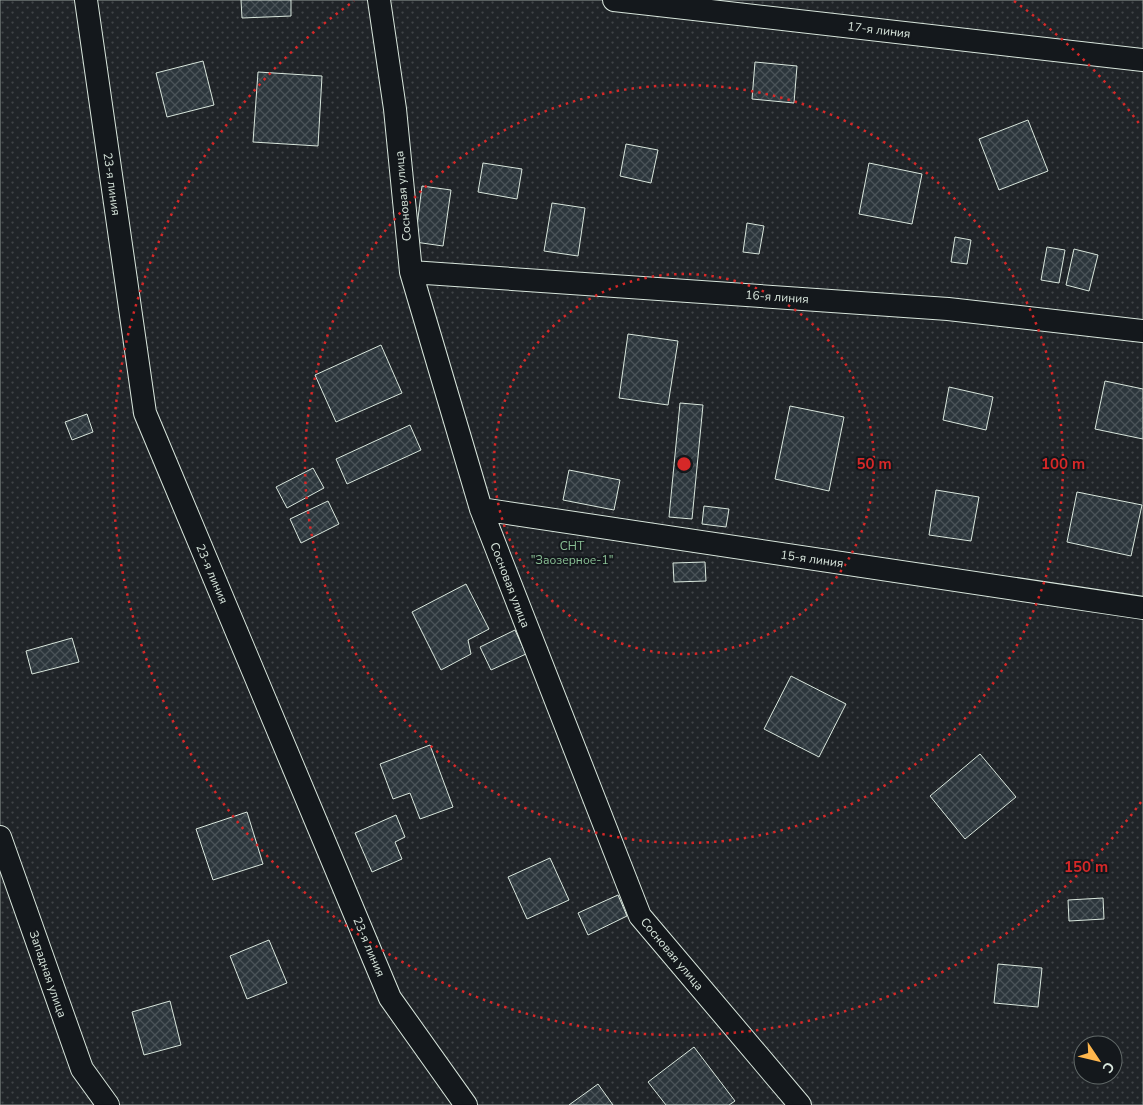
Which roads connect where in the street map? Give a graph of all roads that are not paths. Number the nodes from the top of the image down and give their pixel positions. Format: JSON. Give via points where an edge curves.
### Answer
{"nodes":[{"id":1,"x":86,"y":0,"type":"edge"},
{"id":2,"x":379,"y":0,"type":"edge"},
{"id":3,"x":614,"y":0,"type":"edge"},
{"id":4,"x":1143,"y":60,"type":"edge"},
{"id":5,"x":411,"y":272,"type":"junction"},
{"id":6,"x":1143,"y":330,"type":"edge"},
{"id":7,"x":480,"y":509,"type":"junction"},
{"id":8,"x":1143,"y":608,"type":"edge"},
{"id":9,"x":0,"y":837,"type":"edge"},
{"id":10,"x":108,"y":1105,"type":"edge"},
{"id":11,"x":466,"y":1105,"type":"edge"},
{"id":12,"x":800,"y":1105,"type":"edge"}],
"edges":[{"from":1,"to":11,"type":"street","name":"23-я линия","via":[[145,413],[390,998]]},
{"from":2,"to":5,"type":"street","name":"Сосновая улица","via":[[395,109]]},
{"from":3,"to":4,"type":"street","name":"17-я линия"},
{"from":5,"to":6,"type":"street","name":"16-я линия","via":[[948,308]]},
{"from":5,"to":7,"type":"street","name":"Сосновая улица"},
{"from":7,"to":8,"type":"street","name":"15-я линия"},
{"from":7,"to":12,"type":"street","name":"Сосновая улица","via":[[640,916]]},
{"from":9,"to":10,"type":"street","name":"Западная улица","via":[[82,1069]]}]}
